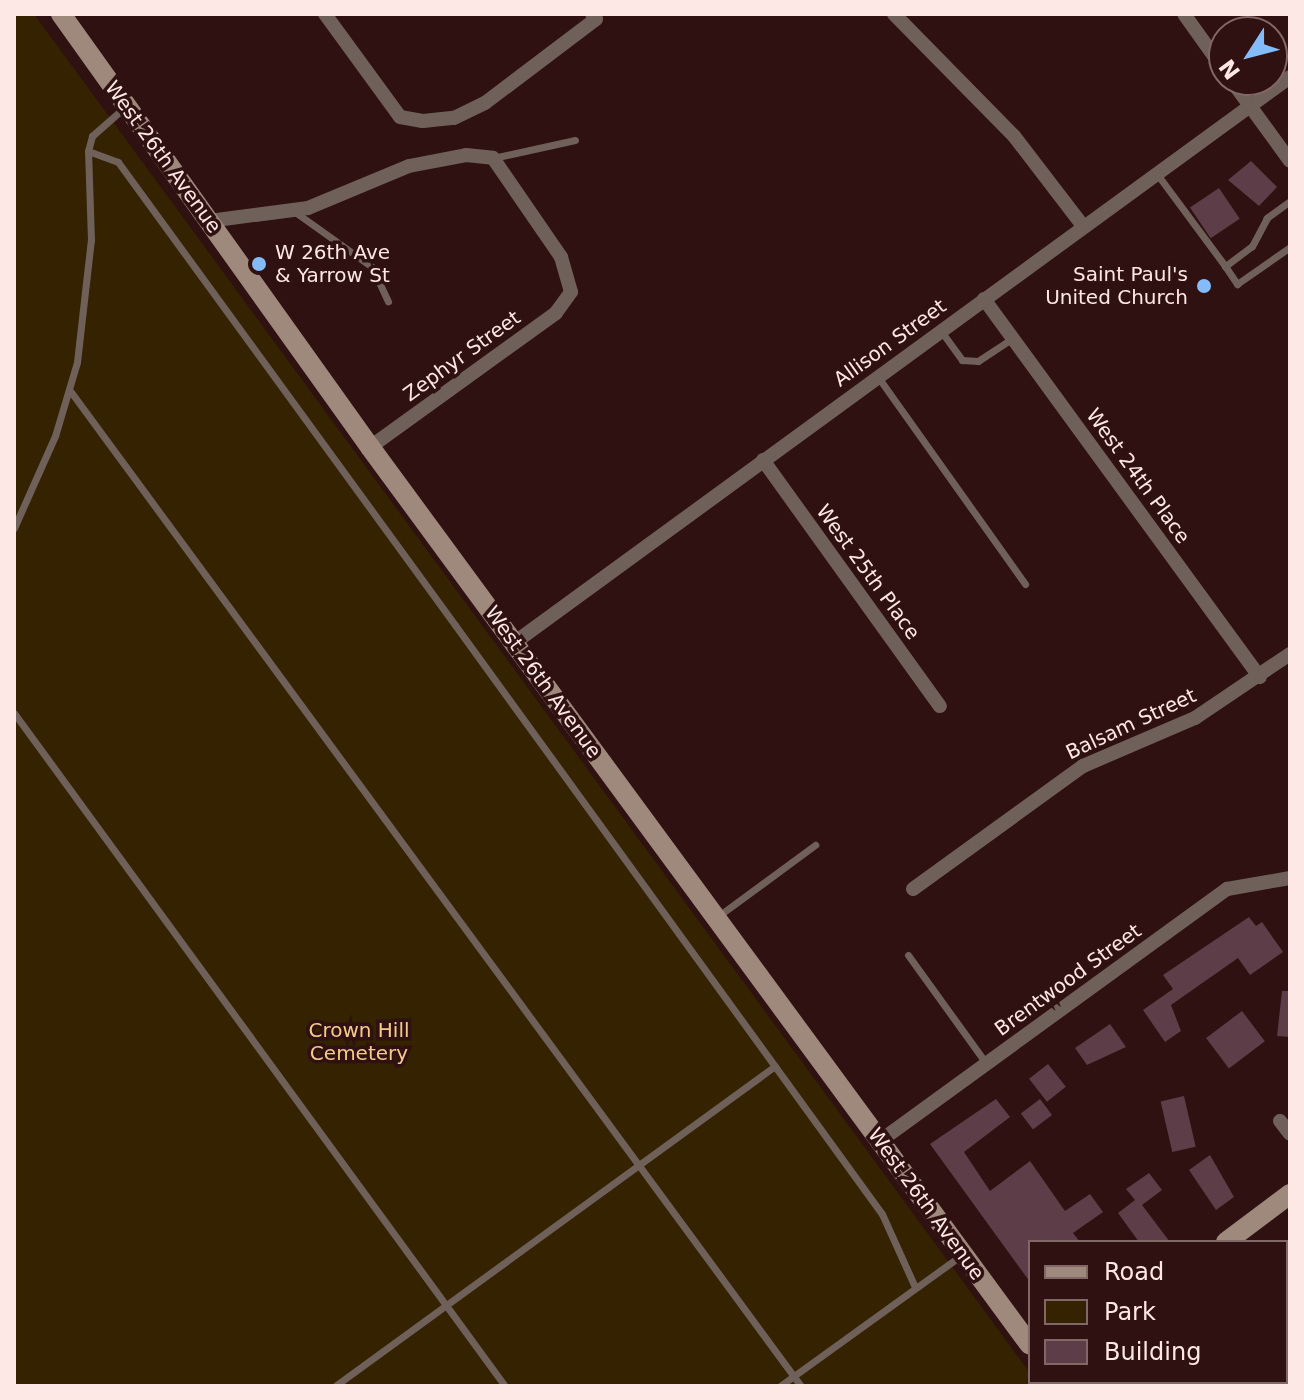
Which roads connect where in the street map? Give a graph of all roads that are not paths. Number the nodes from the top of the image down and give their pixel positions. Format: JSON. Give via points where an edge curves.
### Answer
{"nodes":[{"id":1,"x":61,"y":14,"type":"edge"},
{"id":2,"x":325,"y":14,"type":"edge"},
{"id":3,"x":894,"y":14,"type":"edge"},
{"id":4,"x":1184,"y":14,"type":"edge"},
{"id":5,"x":594,"y":17,"type":"edge"},
{"id":6,"x":1208,"y":48,"type":"edge"},
{"id":7,"x":1290,"y":77,"type":"edge"},
{"id":8,"x":1243,"y":96,"type":"edge"},
{"id":9,"x":126,"y":106,"type":"junction"},
{"id":10,"x":1250,"y":106,"type":"junction"},
{"id":11,"x":575,"y":140,"type":"dead end"},
{"id":12,"x":88,"y":151,"type":"junction"},
{"id":13,"x":493,"y":158,"type":"junction"},
{"id":14,"x":1290,"y":161,"type":"edge"},
{"id":15,"x":1156,"y":173,"type":"junction"},
{"id":16,"x":1290,"y":201,"type":"edge"},
{"id":17,"x":293,"y":211,"type":"junction"},
{"id":18,"x":209,"y":221,"type":"junction"},
{"id":19,"x":1083,"y":226,"type":"junction"},
{"id":20,"x":1290,"y":247,"type":"edge"},
{"id":21,"x":1225,"y":266,"type":"junction"},
{"id":22,"x":984,"y":299,"type":"junction"},
{"id":23,"x":388,"y":302,"type":"dead end"},
{"id":24,"x":941,"y":331,"type":"junction"},
{"id":25,"x":1013,"y":338,"type":"junction"},
{"id":26,"x":878,"y":377,"type":"junction"},
{"id":27,"x":71,"y":392,"type":"junction"},
{"id":28,"x":370,"y":447,"type":"junction"},
{"id":29,"x":763,"y":460,"type":"junction"},
{"id":30,"x":14,"y":528,"type":"edge"},
{"id":31,"x":1025,"y":584,"type":"dead end"},
{"id":32,"x":514,"y":643,"type":"junction"},
{"id":33,"x":1290,"y":654,"type":"edge"},
{"id":34,"x":1260,"y":677,"type":"junction"},
{"id":35,"x":940,"y":706,"type":"dead end"},
{"id":36,"x":14,"y":713,"type":"edge"},
{"id":37,"x":815,"y":845,"type":"dead end"},
{"id":38,"x":1290,"y":878,"type":"edge"},
{"id":39,"x":913,"y":889,"type":"dead end"},
{"id":40,"x":716,"y":918,"type":"junction"},
{"id":41,"x":908,"y":955,"type":"dead end"},
{"id":42,"x":986,"y":1064,"type":"junction"},
{"id":43,"x":775,"y":1066,"type":"junction"},
{"id":44,"x":1280,"y":1121,"type":"dead end"},
{"id":45,"x":1290,"y":1134,"type":"edge"},
{"id":46,"x":880,"y":1141,"type":"junction"},
{"id":47,"x":635,"y":1168,"type":"junction"},
{"id":48,"x":1290,"y":1194,"type":"edge"},
{"id":49,"x":1229,"y":1240,"type":"edge"},
{"id":50,"x":963,"y":1254,"type":"junction"},
{"id":51,"x":915,"y":1287,"type":"junction"},
{"id":52,"x":447,"y":1306,"type":"junction"},
{"id":53,"x":1028,"y":1342,"type":"edge"},
{"id":54,"x":791,"y":1379,"type":"junction"},
{"id":55,"x":335,"y":1386,"type":"edge"},
{"id":56,"x":505,"y":1386,"type":"edge"},
{"id":57,"x":780,"y":1386,"type":"edge"},
{"id":58,"x":801,"y":1386,"type":"edge"}],
"edges":[{"from":1,"to":9,"type":"street","name":"West 26th Avenue"},
{"from":2,"to":5,"type":"street","via":[[400,117],[423,121],[469,112]]},
{"from":3,"to":19,"type":"street","via":[[1014,136]]},
{"from":4,"to":6,"type":"street"},
{"from":7,"to":10,"type":"street","name":"Allison Street"},
{"from":8,"to":10,"type":"street"},
{"from":9,"to":12,"type":"lane","via":[[104,123]]},
{"from":9,"to":18,"type":"street","name":"West 26th Avenue"},
{"from":10,"to":14,"type":"street"},
{"from":10,"to":15,"type":"street","name":"Allison Street"},
{"from":11,"to":13,"type":"lane"},
{"from":12,"to":27,"type":"lane","via":[[90,254]]},
{"from":12,"to":43,"type":"lane","via":[[118,162]]},
{"from":13,"to":17,"type":"street","via":[[466,155],[409,166]]},
{"from":13,"to":28,"type":"street","name":"Zephyr Street","via":[[561,257],[571,292],[556,313]]},
{"from":15,"to":19,"type":"street","name":"Allison Street"},
{"from":15,"to":21,"type":"lane"},
{"from":16,"to":21,"type":"lane","via":[[1267,218],[1252,246]]},
{"from":17,"to":18,"type":"street"},
{"from":17,"to":23,"type":"lane","via":[[372,267]]},
{"from":18,"to":28,"type":"street","name":"West 26th Avenue"},
{"from":19,"to":22,"type":"street","name":"Allison Street"},
{"from":20,"to":21,"type":"lane","via":[[1237,284]]},
{"from":22,"to":24,"type":"street","name":"Allison Street"},
{"from":22,"to":25,"type":"street","name":"West 24th Place"},
{"from":24,"to":25,"type":"lane","via":[[962,360],[978,361]]},
{"from":24,"to":26,"type":"street","name":"Allison Street"},
{"from":25,"to":34,"type":"street","name":"West 24th Place"},
{"from":26,"to":29,"type":"street","name":"Allison Street"},
{"from":26,"to":31,"type":"lane"},
{"from":27,"to":30,"type":"lane"},
{"from":27,"to":47,"type":"lane"},
{"from":28,"to":32,"type":"street","name":"West 26th Avenue"},
{"from":29,"to":32,"type":"street","name":"Allison Street"},
{"from":29,"to":35,"type":"street","name":"West 25th Place"},
{"from":32,"to":40,"type":"street","name":"West 26th Avenue"},
{"from":33,"to":34,"type":"street","name":"Balsam Street"},
{"from":34,"to":39,"type":"street","name":"Balsam Street","via":[[1195,718],[1083,766]]},
{"from":36,"to":52,"type":"lane"},
{"from":37,"to":40,"type":"lane"},
{"from":38,"to":42,"type":"street","name":"Brentwood Street","via":[[1227,889]]},
{"from":40,"to":46,"type":"street","name":"West 26th Avenue"},
{"from":41,"to":42,"type":"lane"},
{"from":42,"to":46,"type":"street","name":"Brentwood Street"},
{"from":43,"to":47,"type":"lane"},
{"from":43,"to":51,"type":"lane","via":[[882,1214]]},
{"from":44,"to":45,"type":"street"},
{"from":46,"to":50,"type":"street","name":"West 26th Avenue"},
{"from":47,"to":52,"type":"lane"},
{"from":47,"to":54,"type":"lane"},
{"from":48,"to":49,"type":"street"},
{"from":50,"to":51,"type":"lane"},
{"from":50,"to":53,"type":"street","name":"West 26th Avenue"},
{"from":51,"to":54,"type":"lane"},
{"from":52,"to":55,"type":"lane"},
{"from":52,"to":56,"type":"lane"},
{"from":54,"to":57,"type":"lane"},
{"from":54,"to":58,"type":"lane"}]}
